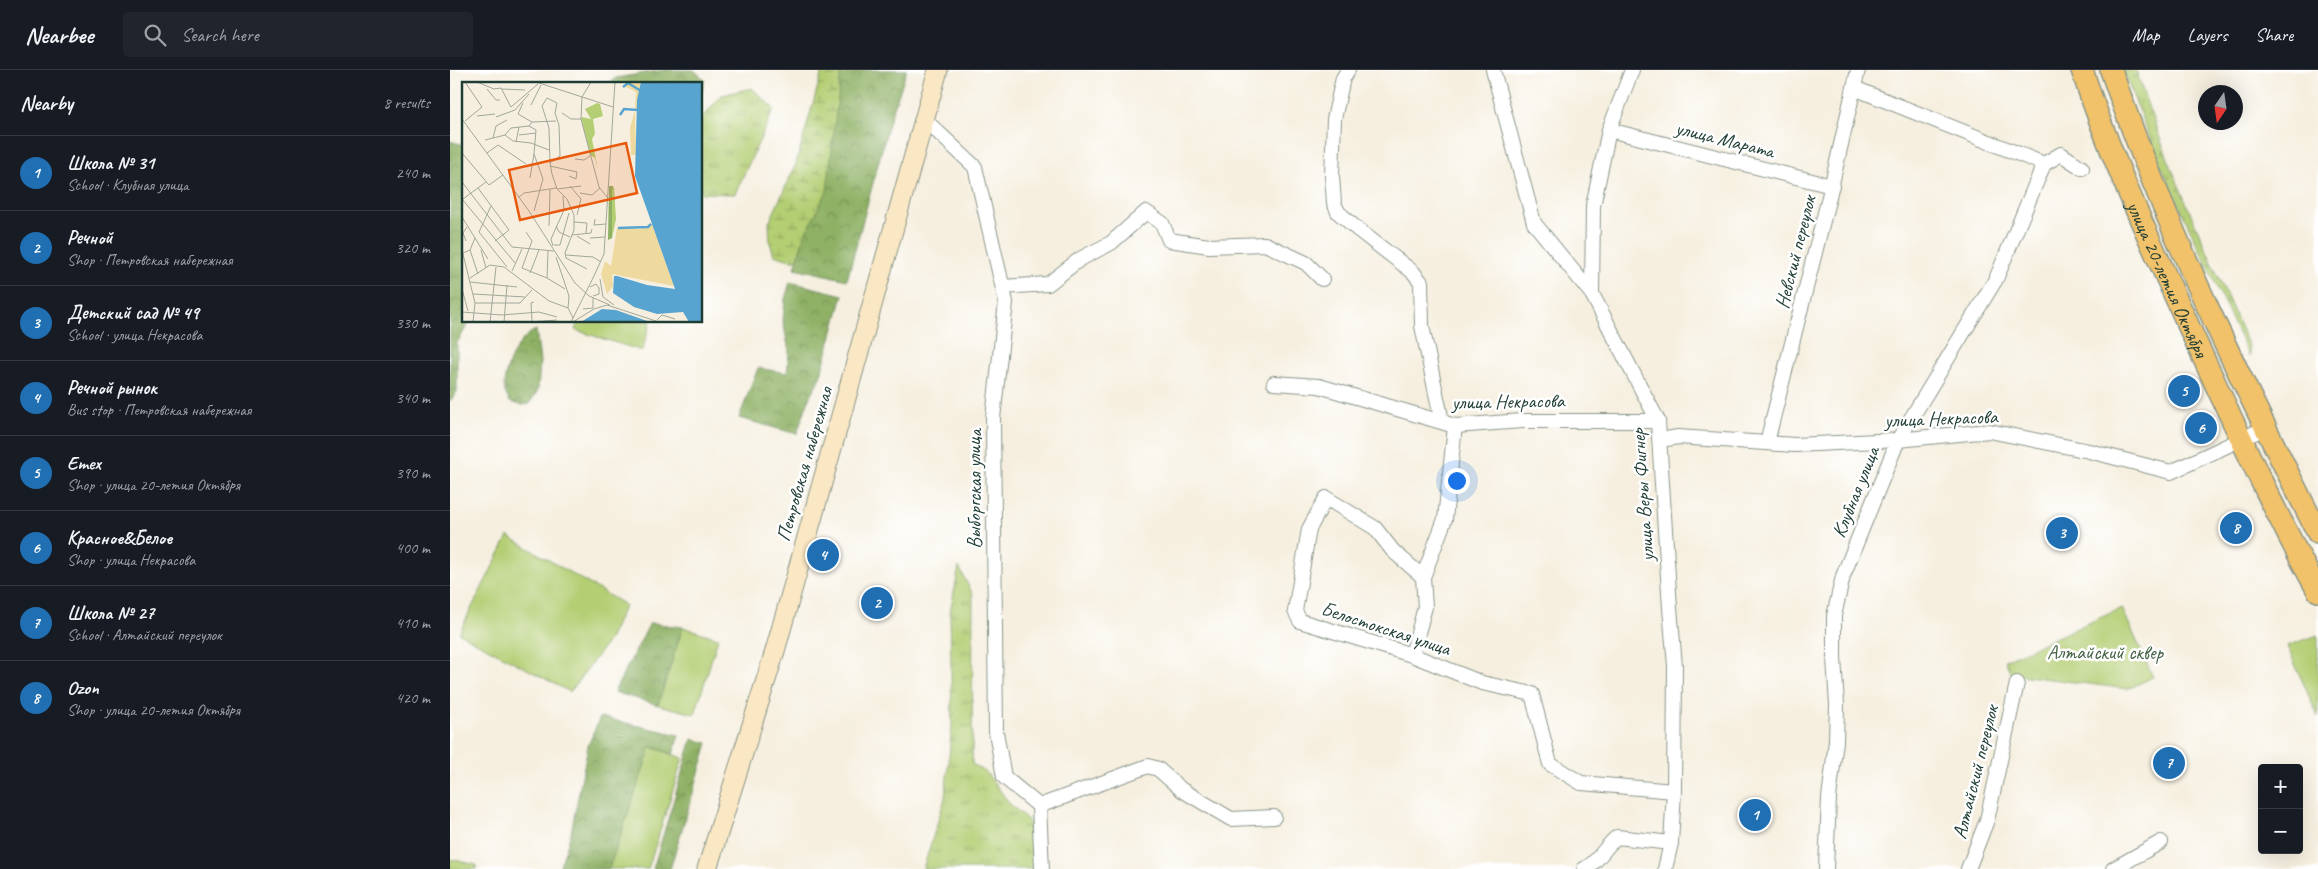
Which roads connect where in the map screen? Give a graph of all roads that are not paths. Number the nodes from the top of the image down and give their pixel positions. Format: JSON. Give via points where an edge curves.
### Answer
{"nodes":[{"id":1,"x":938,"y":70,"type":"edge"},
{"id":2,"x":1348,"y":70,"type":"edge"},
{"id":3,"x":1493,"y":70,"type":"edge"},
{"id":4,"x":1632,"y":70,"type":"edge"},
{"id":5,"x":1858,"y":70,"type":"edge"},
{"id":6,"x":2082,"y":70,"type":"edge"},
{"id":7,"x":2111,"y":70,"type":"edge"},
{"id":8,"x":1854,"y":88,"type":"junction"},
{"id":9,"x":924,"y":119,"type":"junction"},
{"id":10,"x":1609,"y":130,"type":"junction"},
{"id":11,"x":2044,"y":164,"type":"junction"},
{"id":12,"x":2082,"y":168,"type":"dead end"},
{"id":13,"x":1832,"y":186,"type":"junction"},
{"id":14,"x":1322,"y":279,"type":"dead end"},
{"id":15,"x":1003,"y":287,"type":"junction"},
{"id":16,"x":1592,"y":294,"type":"junction"},
{"id":17,"x":1274,"y":383,"type":"dead end"},
{"id":18,"x":1658,"y":421,"type":"junction"},
{"id":19,"x":1448,"y":424,"type":"junction"},
{"id":20,"x":2265,"y":428,"type":"junction"},
{"id":21,"x":2241,"y":439,"type":"junction"},
{"id":22,"x":1661,"y":440,"type":"junction"},
{"id":23,"x":1898,"y":440,"type":"junction"},
{"id":24,"x":1767,"y":442,"type":"junction"},
{"id":25,"x":2318,"y":533,"type":"edge"},
{"id":26,"x":1423,"y":576,"type":"junction"},
{"id":27,"x":2318,"y":591,"type":"edge"},
{"id":28,"x":1412,"y":655,"type":"junction"},
{"id":29,"x":2018,"y":684,"type":"dead end"},
{"id":30,"x":1674,"y":791,"type":"junction"},
{"id":31,"x":1039,"y":806,"type":"junction"},
{"id":32,"x":1274,"y":817,"type":"dead end"},
{"id":33,"x":1671,"y":842,"type":"junction"},
{"id":34,"x":2161,"y":842,"type":"dead end"},
{"id":35,"x":707,"y":869,"type":"edge"},
{"id":36,"x":1042,"y":869,"type":"edge"},
{"id":37,"x":1584,"y":869,"type":"edge"},
{"id":38,"x":1665,"y":869,"type":"edge"},
{"id":39,"x":1826,"y":869,"type":"edge"},
{"id":40,"x":1968,"y":869,"type":"edge"},
{"id":41,"x":2113,"y":869,"type":"edge"}],
"edges":[{"from":1,"to":9,"type":"main road","name":"Петровская набережная"},
{"from":2,"to":19,"type":"street","via":[[1334,119],[1334,203],[1338,212],[1351,224],[1413,272],[1421,282],[1422,326]]},
{"from":3,"to":16,"type":"street","name":"улица Веры Фигнер","via":[[1534,223]]},
{"from":4,"to":10,"type":"street"},
{"from":5,"to":8,"type":"street","name":"Невский переулок"},
{"from":6,"to":21,"type":"main road","name":"улица 20-летия Октября","via":[[2098,120],[2132,202]]},
{"from":7,"to":20,"type":"main road","name":"улица 20-летия Октября","via":[[2154,188]]},
{"from":8,"to":11,"type":"street"},
{"from":8,"to":13,"type":"street","name":"Невский переулок"},
{"from":9,"to":15,"type":"street","name":"Выборгская улица","via":[[975,167]]},
{"from":9,"to":35,"type":"main road","name":"Петровская набережная","via":[[775,651]]},
{"from":10,"to":13,"type":"street","name":"улица Марата"},
{"from":10,"to":16,"type":"street","via":[[1593,206]]},
{"from":11,"to":12,"type":"street","via":[[2061,154]]},
{"from":11,"to":23,"type":"street","name":"Клубная улица","via":[[1996,279]]},
{"from":13,"to":24,"type":"street","name":"Невский переулок"},
{"from":14,"to":15,"type":"street","via":[[1306,263],[1265,244],[1209,246],[1170,240],[1162,223],[1146,212],[1111,243],[1080,259],[1048,284]]},
{"from":15,"to":31,"type":"street","name":"Выборгская улица","via":[[1006,302],[994,418],[996,732],[1004,777]]},
{"from":16,"to":18,"type":"street","name":"улица Веры Фигнер"},
{"from":17,"to":19,"type":"street","name":"улица Некрасова","via":[[1319,386]]},
{"from":18,"to":19,"type":"street","name":"улица Некрасова"},
{"from":18,"to":22,"type":"street","name":"улица Веры Фигнер"},
{"from":19,"to":26,"type":"street","via":[[1445,519]]},
{"from":20,"to":21,"type":"street","name":"улица Некрасова"},
{"from":20,"to":25,"type":"main road","name":"улица 20-летия Октября"},
{"from":21,"to":23,"type":"street","name":"улица Некрасова","via":[[2171,472],[2089,451],[1990,432]]},
{"from":21,"to":27,"type":"main road","name":"улица 20-летия Октября"},
{"from":22,"to":24,"type":"street","name":"улица Некрасова","via":[[1678,437]]},
{"from":22,"to":30,"type":"street","name":"улица Веры Фигнер","via":[[1675,666]]},
{"from":23,"to":24,"type":"street","name":"улица Некрасова","via":[[1795,445]]},
{"from":23,"to":39,"type":"street","name":"Клубная улица","via":[[1843,576],[1834,616],[1836,741],[1829,798]]},
{"from":26,"to":28,"type":"street","via":[[1424,607]]},
{"from":26,"to":28,"type":"street","name":"Белостокская улица","via":[[1394,551],[1375,528],[1326,498],[1309,529],[1295,611],[1300,621]]},
{"from":28,"to":30,"type":"street","name":"Белостокская улица","via":[[1482,683],[1532,694],[1550,764],[1581,783]]},
{"from":29,"to":40,"type":"street","name":"Алтайский переулок","via":[[1987,820]]},
{"from":30,"to":33,"type":"street","name":"улица Веры Фигнер"},
{"from":31,"to":32,"type":"street","via":[[1148,766],[1158,769],[1182,790],[1231,819]]},
{"from":31,"to":36,"type":"street"},
{"from":33,"to":37,"type":"street","via":[[1617,837],[1594,864]]},
{"from":33,"to":38,"type":"street","name":"улица Веры Фигнер"},
{"from":34,"to":41,"type":"street"}]}
